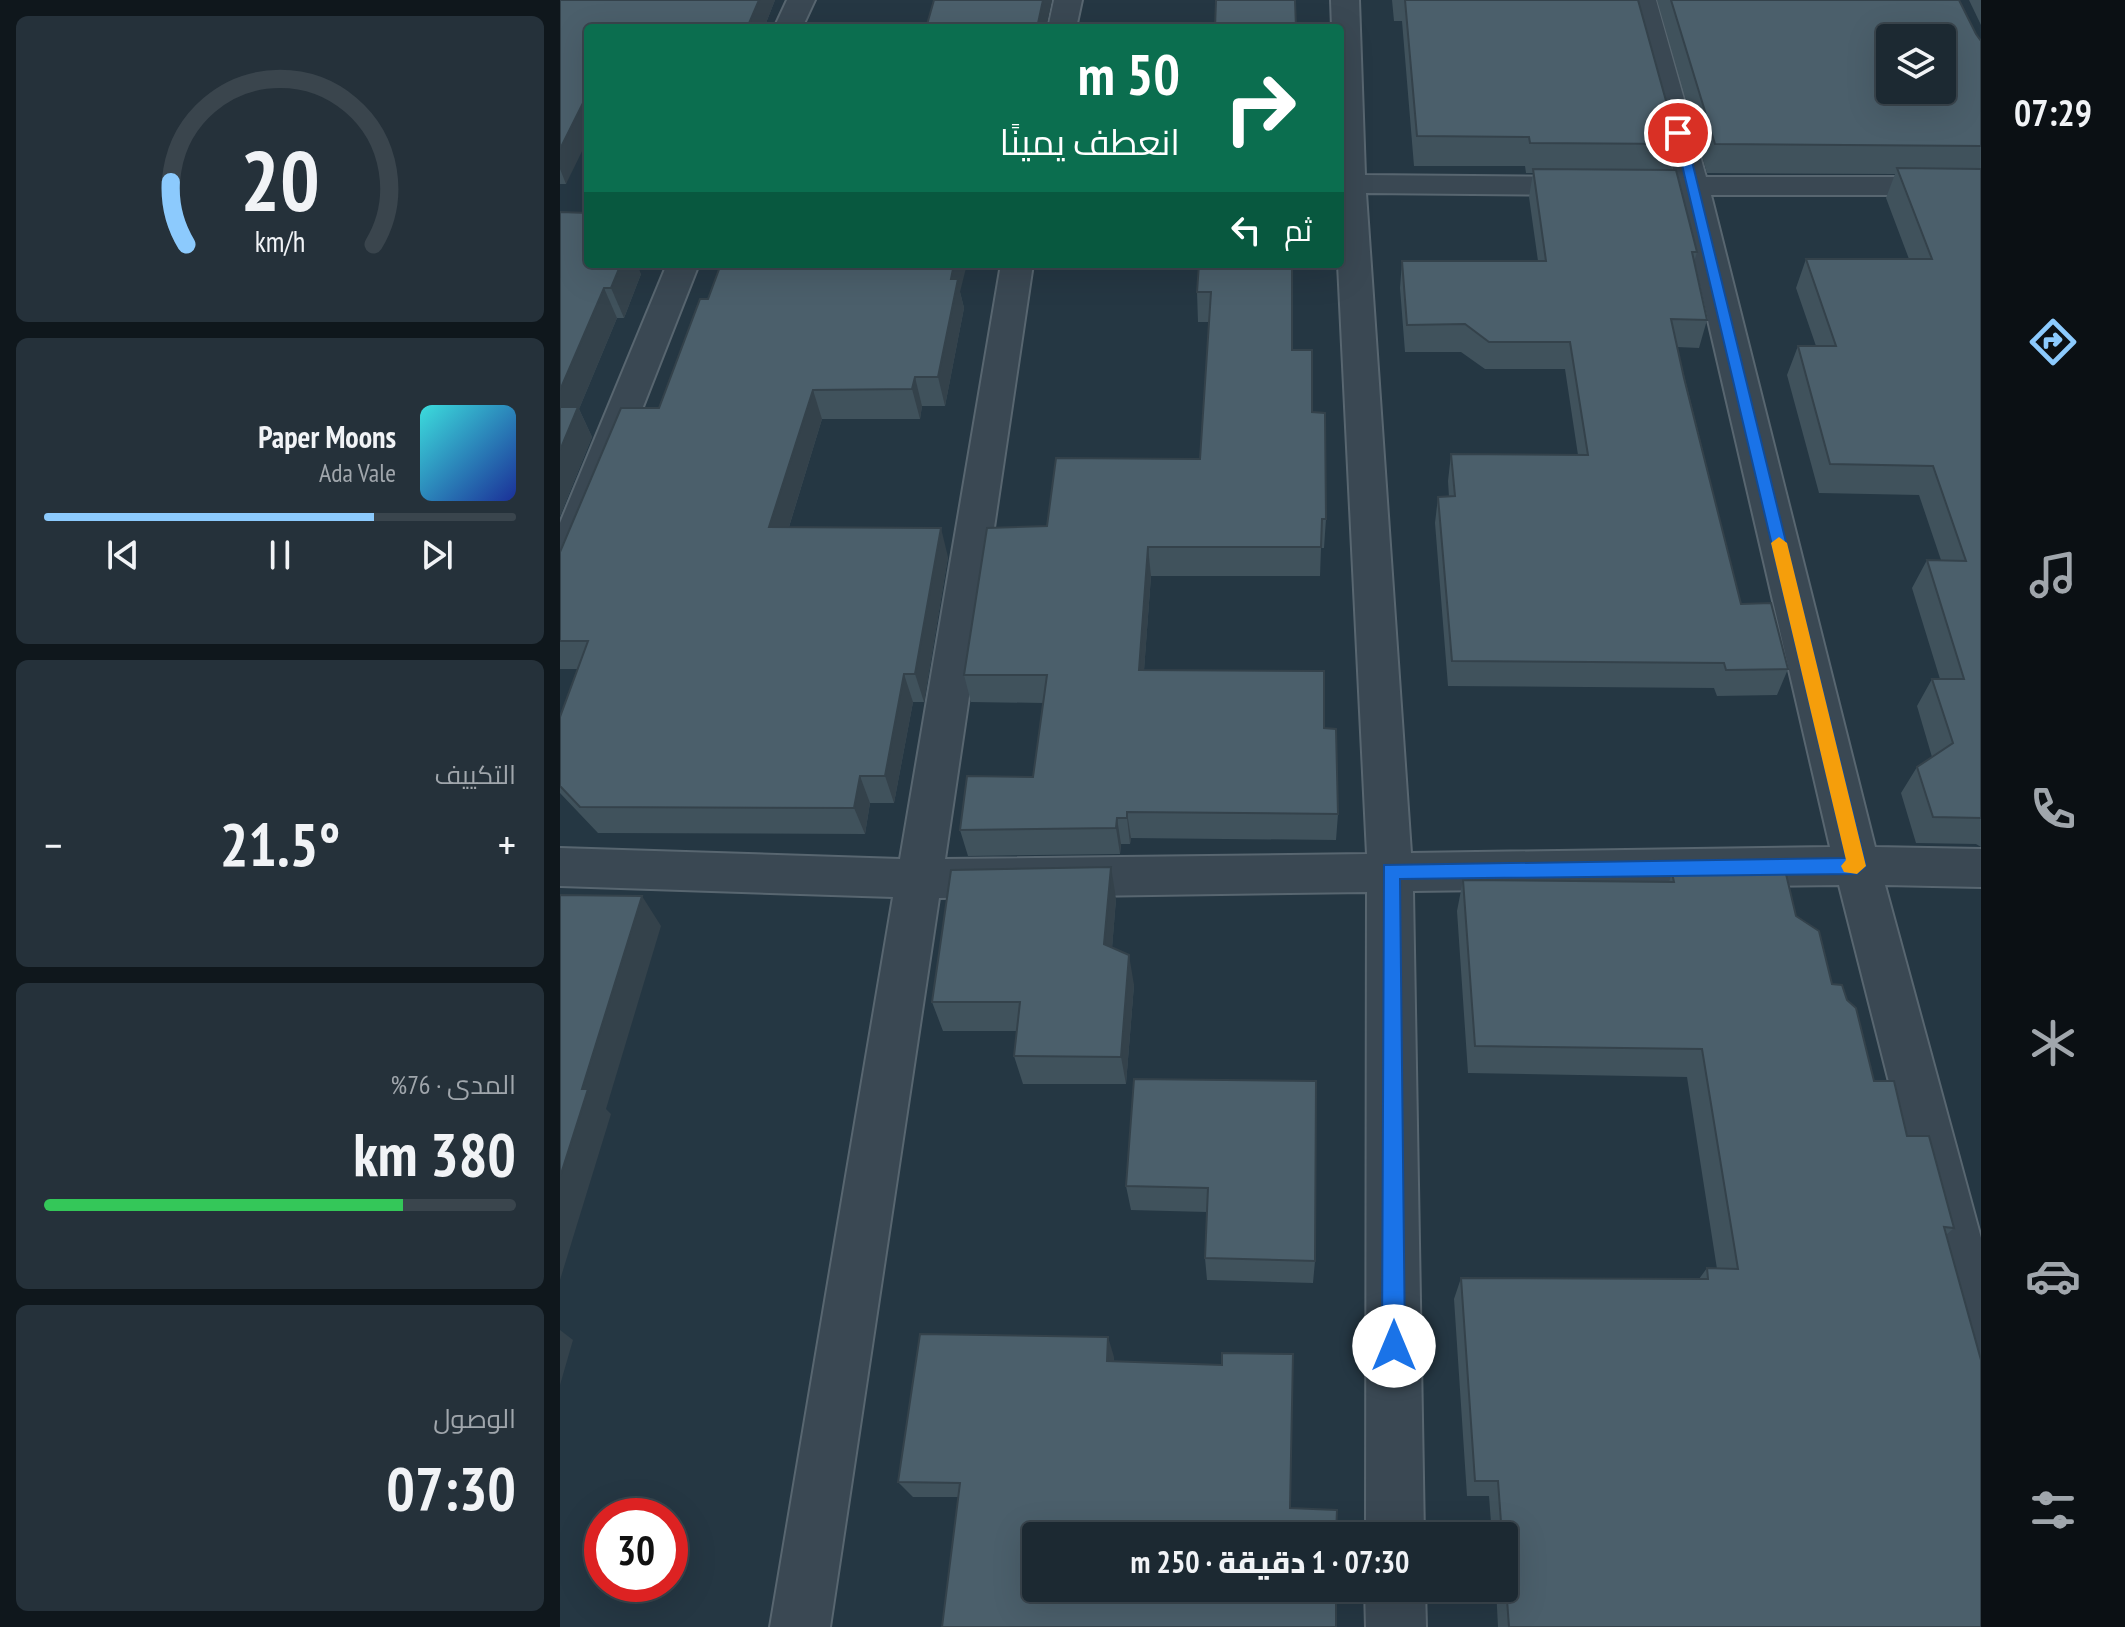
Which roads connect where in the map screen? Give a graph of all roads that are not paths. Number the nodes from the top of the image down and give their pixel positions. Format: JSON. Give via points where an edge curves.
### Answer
{"nodes":[{"id":1,"x":801,"y":0,"type":"edge"},
{"id":2,"x":1068,"y":0,"type":"edge"},
{"id":3,"x":1345,"y":0,"type":"edge"},
{"id":4,"x":1642,"y":0,"type":"edge"},
{"id":5,"x":790,"y":24,"type":"edge"},
{"id":6,"x":1063,"y":24,"type":"edge"},
{"id":7,"x":1344,"y":32,"type":"edge"},
{"id":8,"x":1344,"y":81,"type":"edge"},
{"id":9,"x":1350,"y":184,"type":"junction"},
{"id":10,"x":1981,"y":186,"type":"edge"},
{"id":11,"x":1693,"y":187,"type":"junction"},
{"id":12,"x":681,"y":268,"type":"edge"},
{"id":13,"x":1016,"y":268,"type":"edge"},
{"id":14,"x":560,"y":570,"type":"edge"},
{"id":15,"x":1857,"y":866,"type":"junction"},
{"id":16,"x":560,"y":867,"type":"edge"},
{"id":17,"x":1981,"y":868,"type":"edge"},
{"id":18,"x":1390,"y":871,"type":"junction"},
{"id":19,"x":919,"y":879,"type":"junction"},
{"id":20,"x":1981,"y":1338,"type":"edge"},
{"id":21,"x":1395,"y":1522,"type":"edge"},
{"id":22,"x":1395,"y":1602,"type":"edge"},
{"id":23,"x":800,"y":1627,"type":"edge"},
{"id":24,"x":1396,"y":1627,"type":"edge"}],
"edges":[{"from":1,"to":5,"type":"street"},
{"from":2,"to":6,"type":"street"},
{"from":3,"to":7,"type":"street"},
{"from":4,"to":11,"type":"street"},
{"from":8,"to":9,"type":"street"},
{"from":9,"to":11,"type":"street"},
{"from":9,"to":18,"type":"street"},
{"from":10,"to":11,"type":"street"},
{"from":11,"to":15,"type":"street"},
{"from":12,"to":14,"type":"street"},
{"from":13,"to":19,"type":"street"},
{"from":15,"to":17,"type":"street"},
{"from":15,"to":18,"type":"street"},
{"from":15,"to":20,"type":"street"},
{"from":16,"to":19,"type":"street"},
{"from":18,"to":19,"type":"street"},
{"from":18,"to":21,"type":"street"},
{"from":19,"to":23,"type":"street"},
{"from":22,"to":24,"type":"street"}]}
